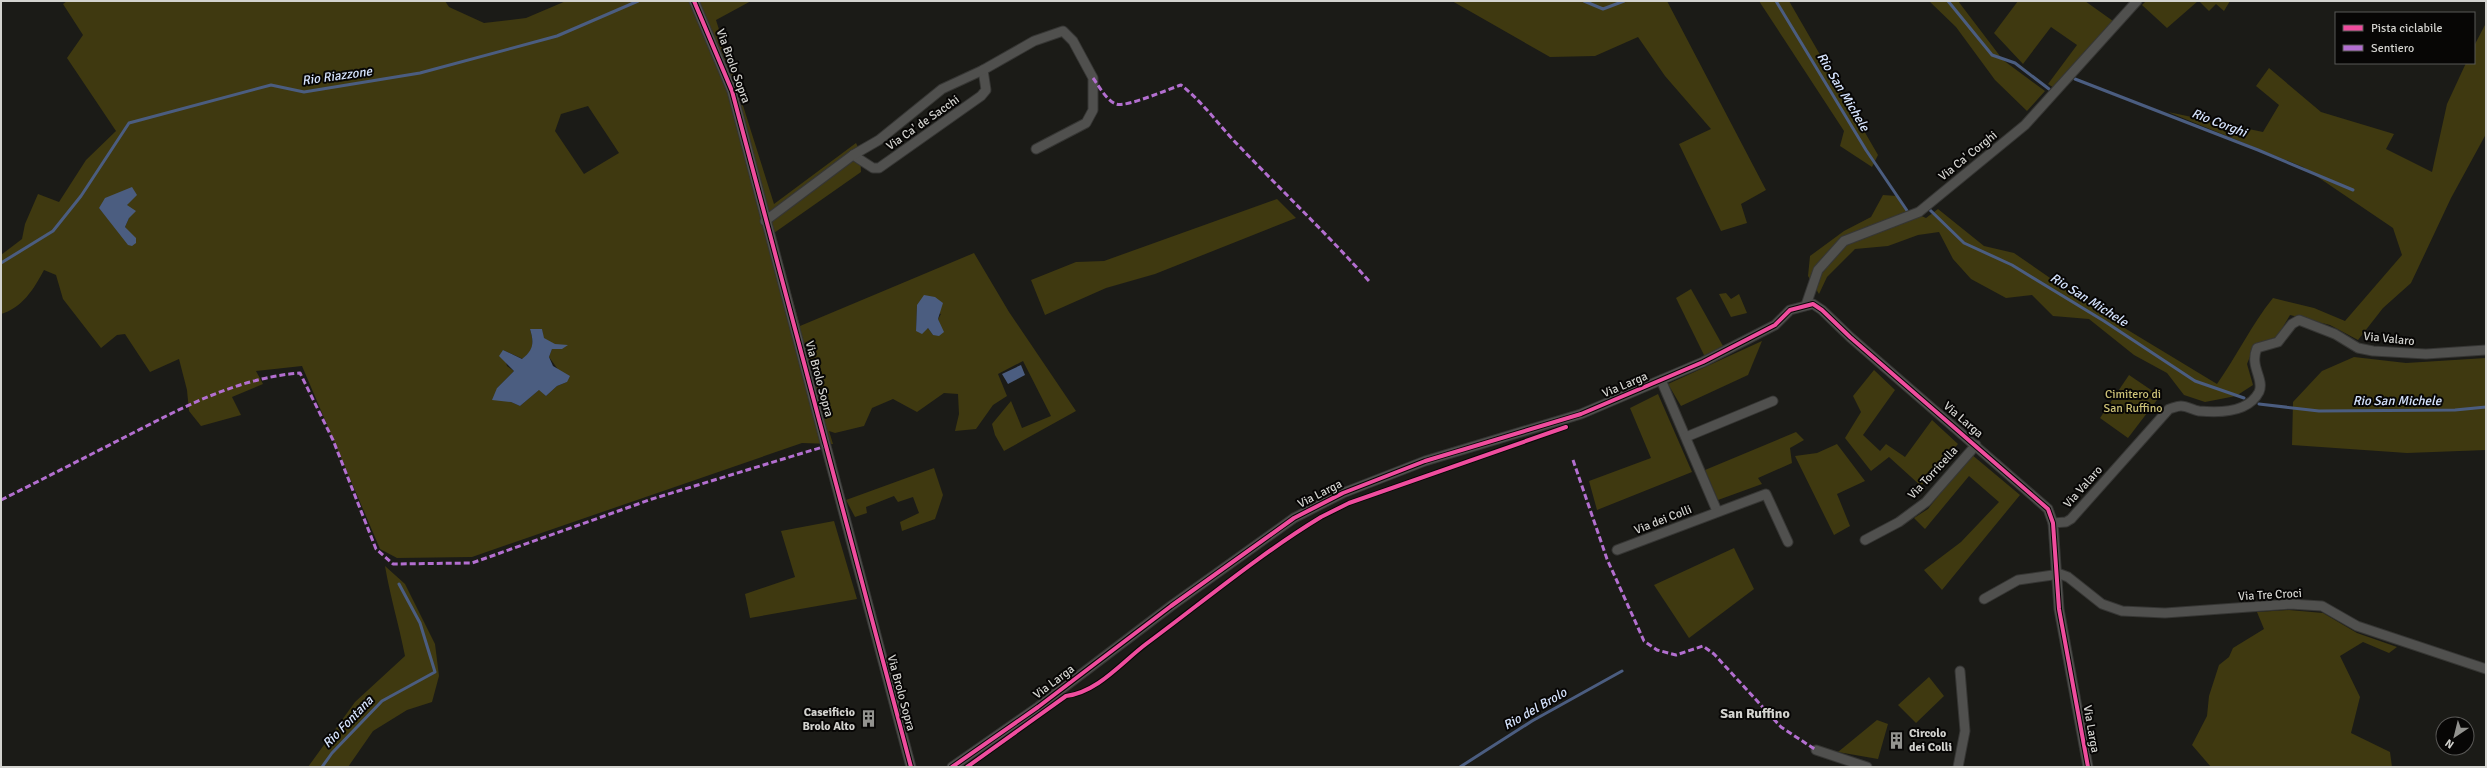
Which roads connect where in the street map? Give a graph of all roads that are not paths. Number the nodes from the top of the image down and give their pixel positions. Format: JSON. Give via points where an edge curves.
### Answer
{"nodes":[{"id":1,"x":694,"y":1,"type":"edge"},
{"id":2,"x":2137,"y":1,"type":"edge"},
{"id":3,"x":983,"y":70,"type":"junction"},
{"id":4,"x":1036,"y":149,"type":"dead end"},
{"id":5,"x":853,"y":155,"type":"junction"},
{"id":6,"x":765,"y":221,"type":"junction"},
{"id":7,"x":1806,"y":305,"type":"junction"},
{"id":8,"x":2486,"y":350,"type":"edge"},
{"id":9,"x":1661,"y":380,"type":"junction"},
{"id":10,"x":1773,"y":402,"type":"dead end"},
{"id":11,"x":1686,"y":437,"type":"junction"},
{"id":12,"x":1976,"y":445,"type":"junction"},
{"id":13,"x":1717,"y":511,"type":"junction"},
{"id":14,"x":2053,"y":523,"type":"junction"},
{"id":15,"x":1865,"y":540,"type":"dead end"},
{"id":16,"x":1788,"y":542,"type":"dead end"},
{"id":17,"x":1617,"y":550,"type":"dead end"},
{"id":18,"x":2055,"y":575,"type":"junction"},
{"id":19,"x":1984,"y":598,"type":"dead end"},
{"id":20,"x":2486,"y":669,"type":"edge"},
{"id":21,"x":1960,"y":671,"type":"dead end"},
{"id":22,"x":1816,"y":750,"type":"dead end"},
{"id":23,"x":911,"y":767,"type":"edge"},
{"id":24,"x":952,"y":767,"type":"edge"},
{"id":25,"x":1867,"y":767,"type":"edge"},
{"id":26,"x":1958,"y":767,"type":"edge"},
{"id":27,"x":2088,"y":767,"type":"edge"}],
"edges":[{"from":1,"to":6,"type":"street","name":"Via Brolo Sopra","via":[[729,82]]},
{"from":2,"to":7,"type":"street","name":"Via Ca' Corghi","via":[[2025,125],[1919,212],[1844,241],[1818,270]]},
{"from":3,"to":4,"type":"street","name":"Via Ca' de Sacchi","via":[[1034,41],[1063,31],[1073,41],[1093,78],[1093,110],[1086,123]]},
{"from":3,"to":5,"type":"street","name":"Via Ca' de Sacchi","via":[[942,89],[879,140]]},
{"from":3,"to":5,"type":"street","name":"Via Ca' de Sacchi","via":[[986,90],[981,96],[879,168],[873,168]]},
{"from":5,"to":6,"type":"street","name":"Via Ca' de Sacchi"},
{"from":6,"to":23,"type":"street","name":"Via Brolo Sopra"},
{"from":7,"to":9,"type":"street","name":"Via Larga","via":[[1790,310],[1775,325],[1759,334]]},
{"from":7,"to":12,"type":"street","name":"Via Larga","via":[[1813,304],[1822,310]]},
{"from":8,"to":14,"type":"street","name":"Via Valaro","via":[[2426,354],[2373,351],[2358,348],[2335,334],[2299,320],[2292,324],[2278,342],[2257,348],[2253,357],[2260,391],[2250,403],[2235,409],[2216,411],[2197,411],[2182,406],[2169,409],[2071,519]]},
{"from":9,"to":11,"type":"street"},
{"from":9,"to":24,"type":"street","name":"Via Larga","via":[[1581,414],[1425,461],[1343,493],[1294,518],[1171,606],[1038,708]]},
{"from":10,"to":11,"type":"street"},
{"from":11,"to":13,"type":"street"},
{"from":12,"to":14,"type":"street","name":"Via Larga","via":[[2039,499],[2048,509]]},
{"from":12,"to":15,"type":"street","name":"Via Torricella","via":[[1926,502],[1899,522]]},
{"from":13,"to":16,"type":"street","name":"Via dei Colli","via":[[1766,494]]},
{"from":13,"to":17,"type":"street","name":"Via dei Colli"},
{"from":14,"to":18,"type":"street","name":"Via Larga"},
{"from":18,"to":19,"type":"street","via":[[2018,580]]},
{"from":18,"to":20,"type":"street","name":"Via Tre Croci","via":[[2068,576],[2102,604],[2122,611],[2165,613],[2290,604],[2322,606],[2357,626]]},
{"from":18,"to":27,"type":"street","name":"Via Larga"},
{"from":21,"to":26,"type":"street","via":[[1965,730]]},
{"from":22,"to":25,"type":"street"}]}
